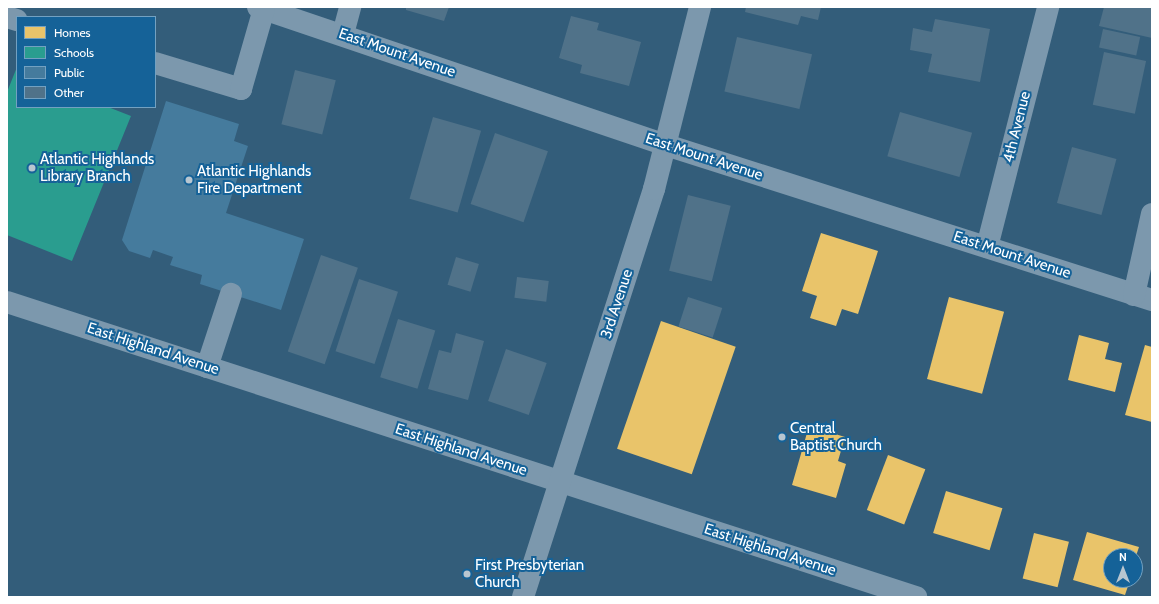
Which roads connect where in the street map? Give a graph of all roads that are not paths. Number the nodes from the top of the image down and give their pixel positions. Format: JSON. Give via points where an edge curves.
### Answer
{"nodes":[{"id":1,"x":350,"y":7,"type":"edge"},
{"id":2,"x":700,"y":7,"type":"edge"},
{"id":3,"x":1048,"y":7,"type":"edge"},
{"id":4,"x":261,"y":8,"type":"edge"},
{"id":5,"x":343,"y":34,"type":"junction"},
{"id":6,"x":156,"y":62,"type":"edge"},
{"id":7,"x":666,"y":145,"type":"junction"},
{"id":8,"x":1152,"y":214,"type":"edge"},
{"id":9,"x":987,"y":247,"type":"junction"},
{"id":10,"x":231,"y":294,"type":"dead end"},
{"id":11,"x":1143,"y":298,"type":"edge"},
{"id":12,"x":7,"y":302,"type":"edge"},
{"id":13,"x":208,"y":367,"type":"junction"},
{"id":14,"x":559,"y":482,"type":"junction"},
{"id":15,"x":522,"y":597,"type":"edge"},
{"id":16,"x":916,"y":597,"type":"edge"}],
"edges":[{"from":1,"to":5,"type":"street"},
{"from":2,"to":7,"type":"street","name":"3rd Avenue"},
{"from":3,"to":9,"type":"street","name":"4th Avenue"},
{"from":4,"to":5,"type":"street","name":"East Mount Avenue"},
{"from":4,"to":6,"type":"street","via":[[241,89]]},
{"from":5,"to":7,"type":"street","name":"East Mount Avenue"},
{"from":7,"to":9,"type":"street","name":"East Mount Avenue"},
{"from":7,"to":14,"type":"street","name":"3rd Avenue"},
{"from":8,"to":11,"type":"street"},
{"from":9,"to":11,"type":"street","name":"East Mount Avenue"},
{"from":10,"to":13,"type":"street"},
{"from":12,"to":13,"type":"street","name":"East Highland Avenue"},
{"from":13,"to":14,"type":"street","name":"East Highland Avenue"},
{"from":14,"to":15,"type":"street","name":"3rd Avenue"},
{"from":14,"to":16,"type":"street","name":"East Highland Avenue"}]}
